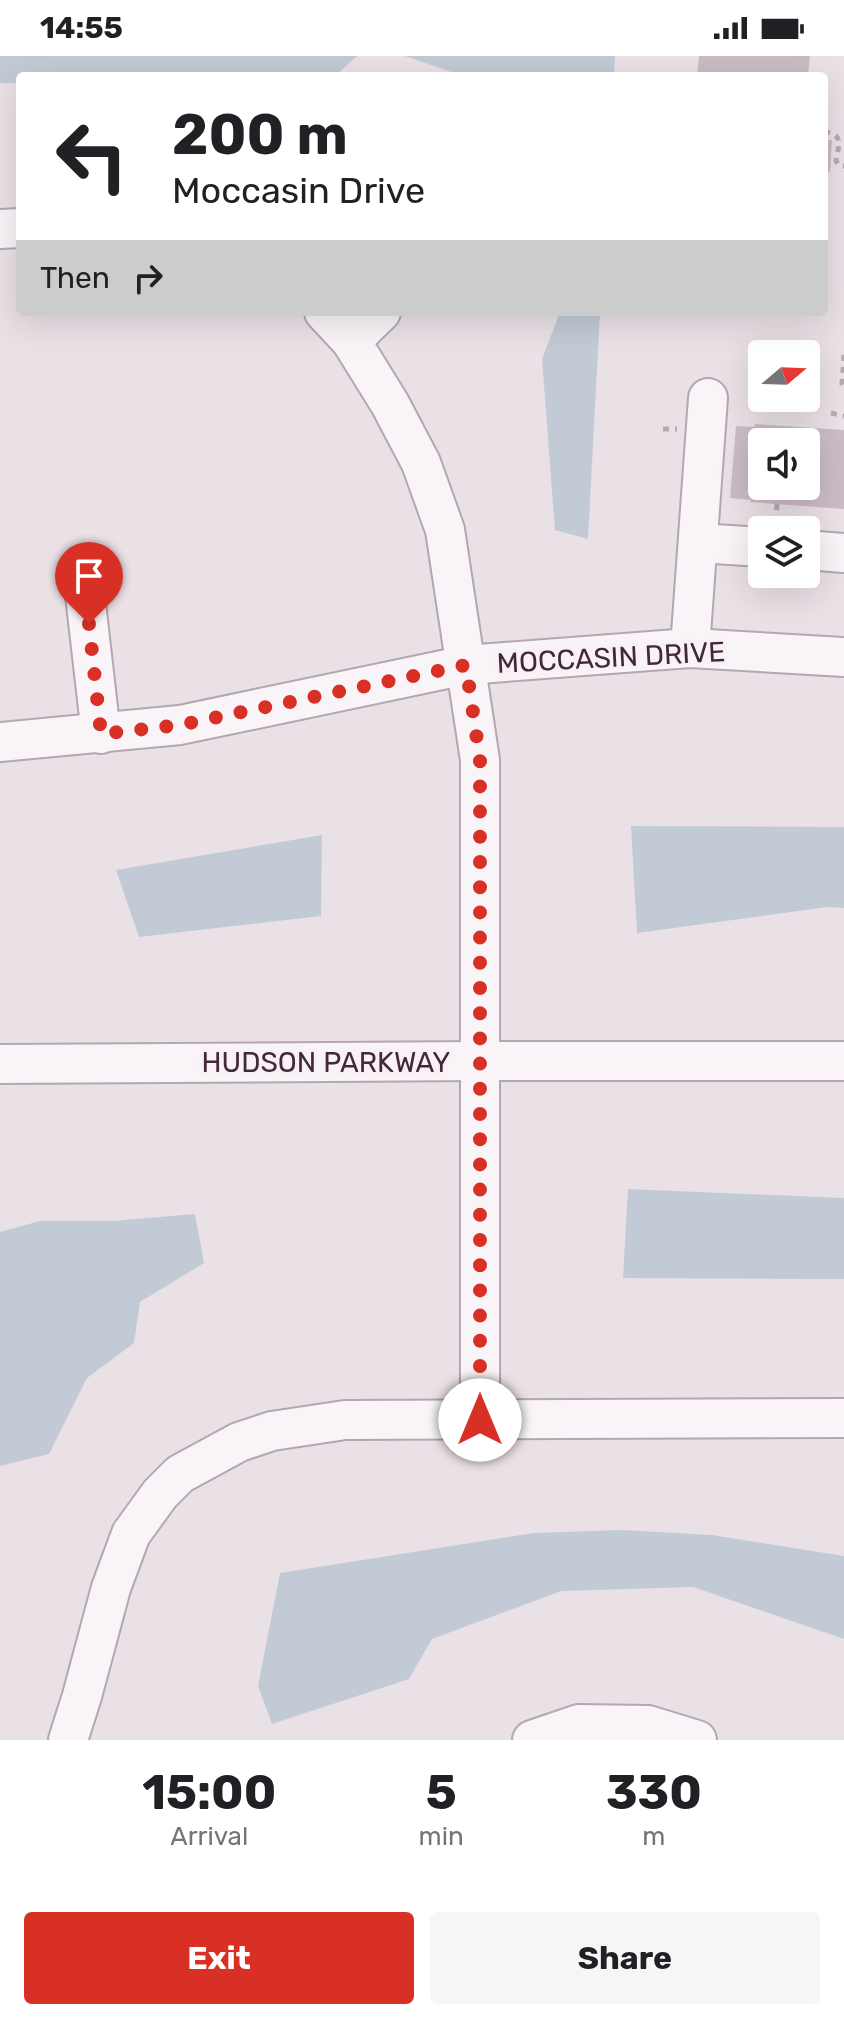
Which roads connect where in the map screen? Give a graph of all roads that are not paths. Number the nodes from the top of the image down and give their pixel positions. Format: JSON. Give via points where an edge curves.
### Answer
{"nodes":[{"id":1,"x":328,"y":316,"type":"edge"},
{"id":2,"x":377,"y":316,"type":"edge"},
{"id":3,"x":351,"y":341,"type":"junction"},
{"id":4,"x":708,"y":398,"type":"dead end"},
{"id":5,"x":748,"y":539,"type":"edge"},
{"id":6,"x":698,"y":543,"type":"junction"},
{"id":7,"x":820,"y":551,"type":"edge"},
{"id":8,"x":844,"y":553,"type":"edge"},
{"id":9,"x":82,"y":569,"type":"dead end"},
{"id":10,"x":690,"y":648,"type":"junction"},
{"id":11,"x":844,"y":657,"type":"edge"},
{"id":12,"x":466,"y":665,"type":"junction"},
{"id":13,"x":101,"y":734,"type":"junction"},
{"id":14,"x":0,"y":742,"type":"edge"},
{"id":15,"x":481,"y":1061,"type":"junction"},
{"id":16,"x":844,"y":1061,"type":"edge"},
{"id":17,"x":0,"y":1064,"type":"edge"},
{"id":18,"x":844,"y":1418,"type":"edge"},
{"id":19,"x":480,"y":1420,"type":"junction"},
{"id":20,"x":68,"y":1740,"type":"edge"},
{"id":21,"x":532,"y":1740,"type":"edge"},
{"id":22,"x":697,"y":1740,"type":"edge"}],
"edges":[{"from":1,"to":3,"type":"street"},
{"from":2,"to":3,"type":"street"},
{"from":3,"to":12,"type":"street","via":[[421,463],[445,530]]},
{"from":4,"to":6,"type":"street"},
{"from":5,"to":6,"type":"street"},
{"from":6,"to":10,"type":"street"},
{"from":7,"to":8,"type":"street"},
{"from":9,"to":13,"type":"street"},
{"from":10,"to":11,"type":"street","name":"MOCCASIN DRIVE"},
{"from":10,"to":12,"type":"street","name":"MOCCASIN DRIVE"},
{"from":12,"to":13,"type":"street","name":"MOCCASIN DRIVE","via":[[180,725]]},
{"from":12,"to":15,"type":"street","via":[[480,760]]},
{"from":13,"to":14,"type":"street","name":"MOCCASIN DRIVE"},
{"from":15,"to":16,"type":"street","name":"HUDSON PARKWAY"},
{"from":15,"to":17,"type":"street","name":"HUDSON PARKWAY"},
{"from":15,"to":19,"type":"street"},
{"from":18,"to":19,"type":"street"},
{"from":19,"to":20,"type":"street","via":[[345,1420],[272,1431],[239,1442],[180,1474],[131,1534]]},
{"from":21,"to":22,"type":"street","via":[[579,1724],[648,1725]]}]}
